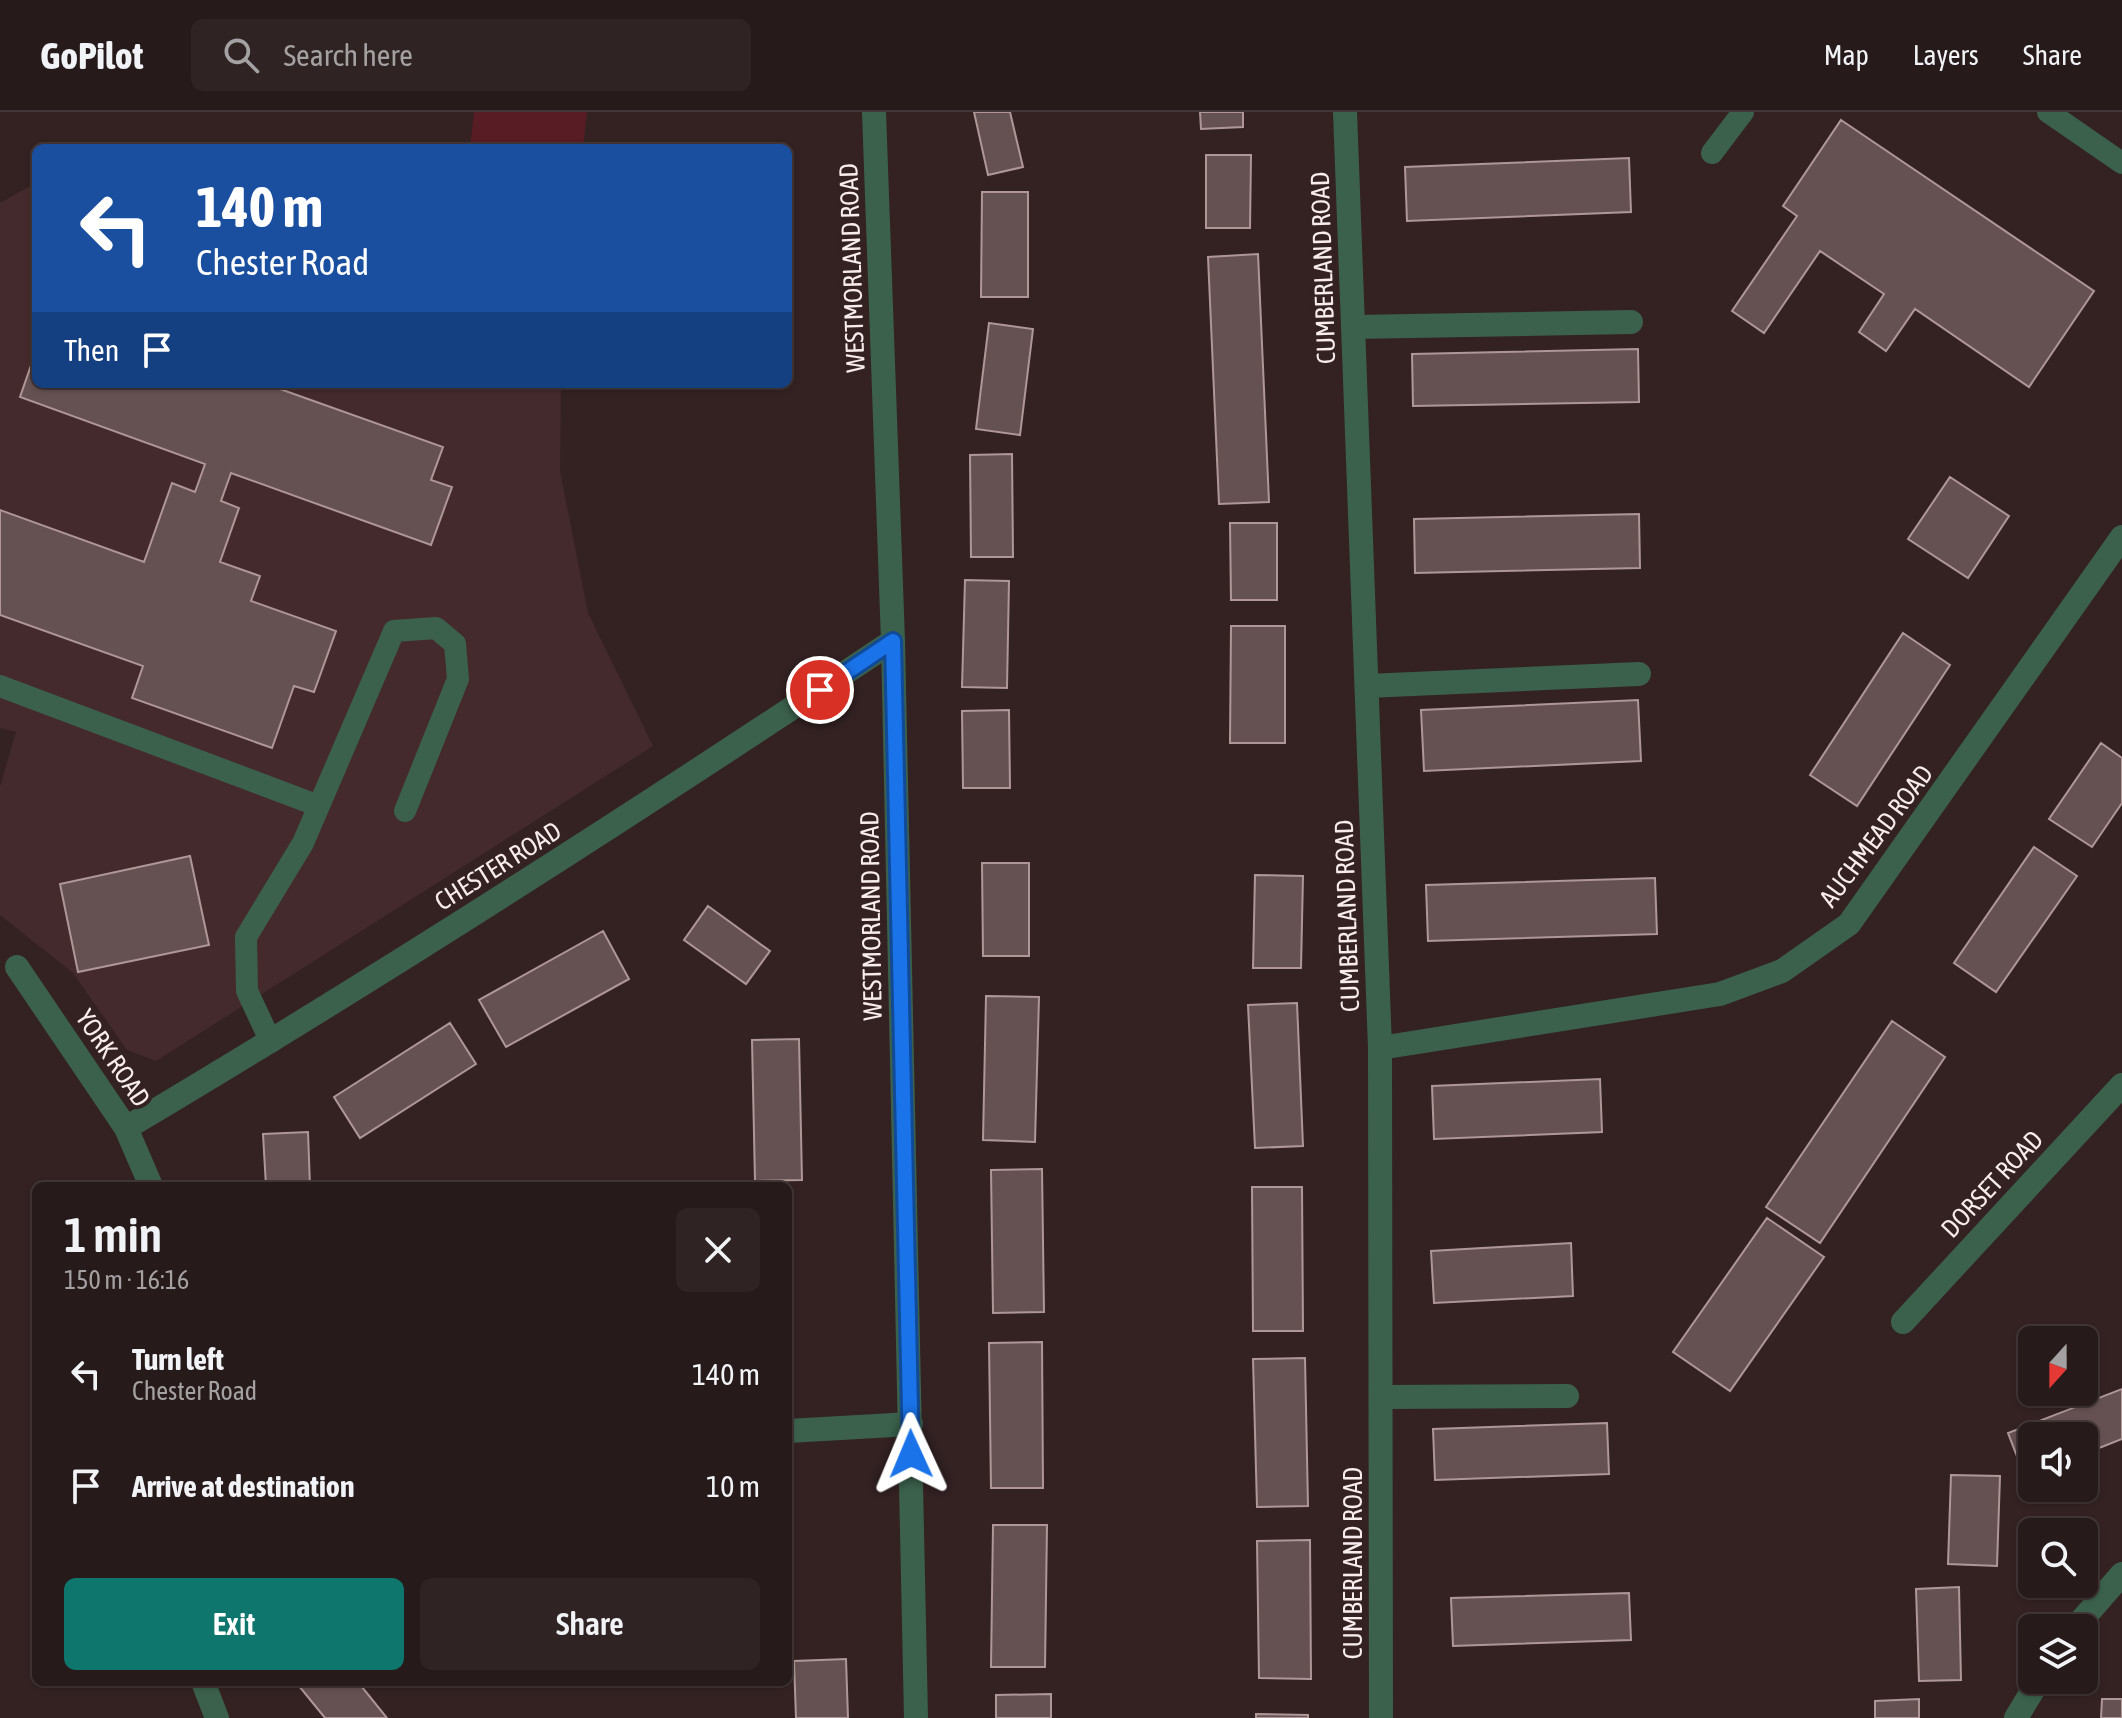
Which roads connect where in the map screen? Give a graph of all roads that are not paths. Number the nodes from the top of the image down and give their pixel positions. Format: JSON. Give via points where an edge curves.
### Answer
{"nodes":[{"id":1,"x":874,"y":112,"type":"edge"},
{"id":2,"x":1345,"y":112,"type":"edge"},
{"id":3,"x":1743,"y":112,"type":"edge"},
{"id":4,"x":2048,"y":112,"type":"edge"},
{"id":5,"x":1712,"y":153,"type":"dead end"},
{"id":6,"x":2122,"y":163,"type":"edge"},
{"id":7,"x":1631,"y":322,"type":"dead end"},
{"id":8,"x":1353,"y":327,"type":"junction"},
{"id":9,"x":2122,"y":537,"type":"edge"},
{"id":10,"x":2112,"y":570,"type":"edge"},
{"id":11,"x":893,"y":641,"type":"junction"},
{"id":12,"x":1639,"y":674,"type":"dead end"},
{"id":13,"x":0,"y":686,"type":"edge"},
{"id":14,"x":1367,"y":686,"type":"junction"},
{"id":15,"x":319,"y":806,"type":"junction"},
{"id":16,"x":405,"y":811,"type":"dead end"},
{"id":17,"x":17,"y":967,"type":"dead end"},
{"id":18,"x":271,"y":1042,"type":"junction"},
{"id":19,"x":1380,"y":1048,"type":"junction"},
{"id":20,"x":2122,"y":1085,"type":"edge"},
{"id":21,"x":126,"y":1128,"type":"junction"},
{"id":22,"x":149,"y":1182,"type":"edge"},
{"id":23,"x":1903,"y":1322,"type":"dead end"},
{"id":24,"x":1567,"y":1396,"type":"dead end"},
{"id":25,"x":1381,"y":1397,"type":"junction"},
{"id":26,"x":911,"y":1424,"type":"junction"},
{"id":27,"x":792,"y":1431,"type":"edge"},
{"id":28,"x":2122,"y":1574,"type":"edge"},
{"id":29,"x":2087,"y":1614,"type":"edge"},
{"id":30,"x":205,"y":1686,"type":"edge"},
{"id":31,"x":2031,"y":1694,"type":"edge"},
{"id":32,"x":217,"y":1718,"type":"edge"},
{"id":33,"x":916,"y":1718,"type":"edge"},
{"id":34,"x":1381,"y":1718,"type":"edge"},
{"id":35,"x":2016,"y":1718,"type":"edge"}],
"edges":[{"from":1,"to":11,"type":"street","name":"WESTMORLAND ROAD"},
{"from":2,"to":8,"type":"street","name":"CUMBERLAND ROAD"},
{"from":3,"to":5,"type":"lane"},
{"from":4,"to":6,"type":"lane"},
{"from":7,"to":8,"type":"street"},
{"from":8,"to":14,"type":"street","name":"CUMBERLAND ROAD"},
{"from":9,"to":10,"type":"street","name":"AUCHMEAD ROAD"},
{"from":10,"to":19,"type":"street","name":"AUCHMEAD ROAD","via":[[1849,924],[1782,971],[1720,994]]},
{"from":11,"to":18,"type":"street","name":"CHESTER ROAD","via":[[623,821]]},
{"from":11,"to":26,"type":"street","name":"WESTMORLAND ROAD"},
{"from":12,"to":14,"type":"street"},
{"from":13,"to":15,"type":"lane"},
{"from":14,"to":19,"type":"street","name":"CUMBERLAND ROAD"},
{"from":15,"to":16,"type":"lane","via":[[394,631],[436,628],[455,644],[458,679]]},
{"from":15,"to":18,"type":"lane","via":[[303,843],[246,937],[247,991]]},
{"from":17,"to":21,"type":"street","name":"YORK ROAD"},
{"from":18,"to":21,"type":"street","name":"CHESTER ROAD"},
{"from":19,"to":25,"type":"street","name":"CUMBERLAND ROAD"},
{"from":20,"to":23,"type":"street","name":"DORSET ROAD"},
{"from":21,"to":22,"type":"street","name":"YORK ROAD"},
{"from":24,"to":25,"type":"street"},
{"from":25,"to":34,"type":"street","name":"CUMBERLAND ROAD"},
{"from":26,"to":27,"type":"street"},
{"from":26,"to":33,"type":"street","name":"WESTMORLAND ROAD"},
{"from":28,"to":29,"type":"street"},
{"from":30,"to":32,"type":"street"},
{"from":31,"to":35,"type":"street"}]}
